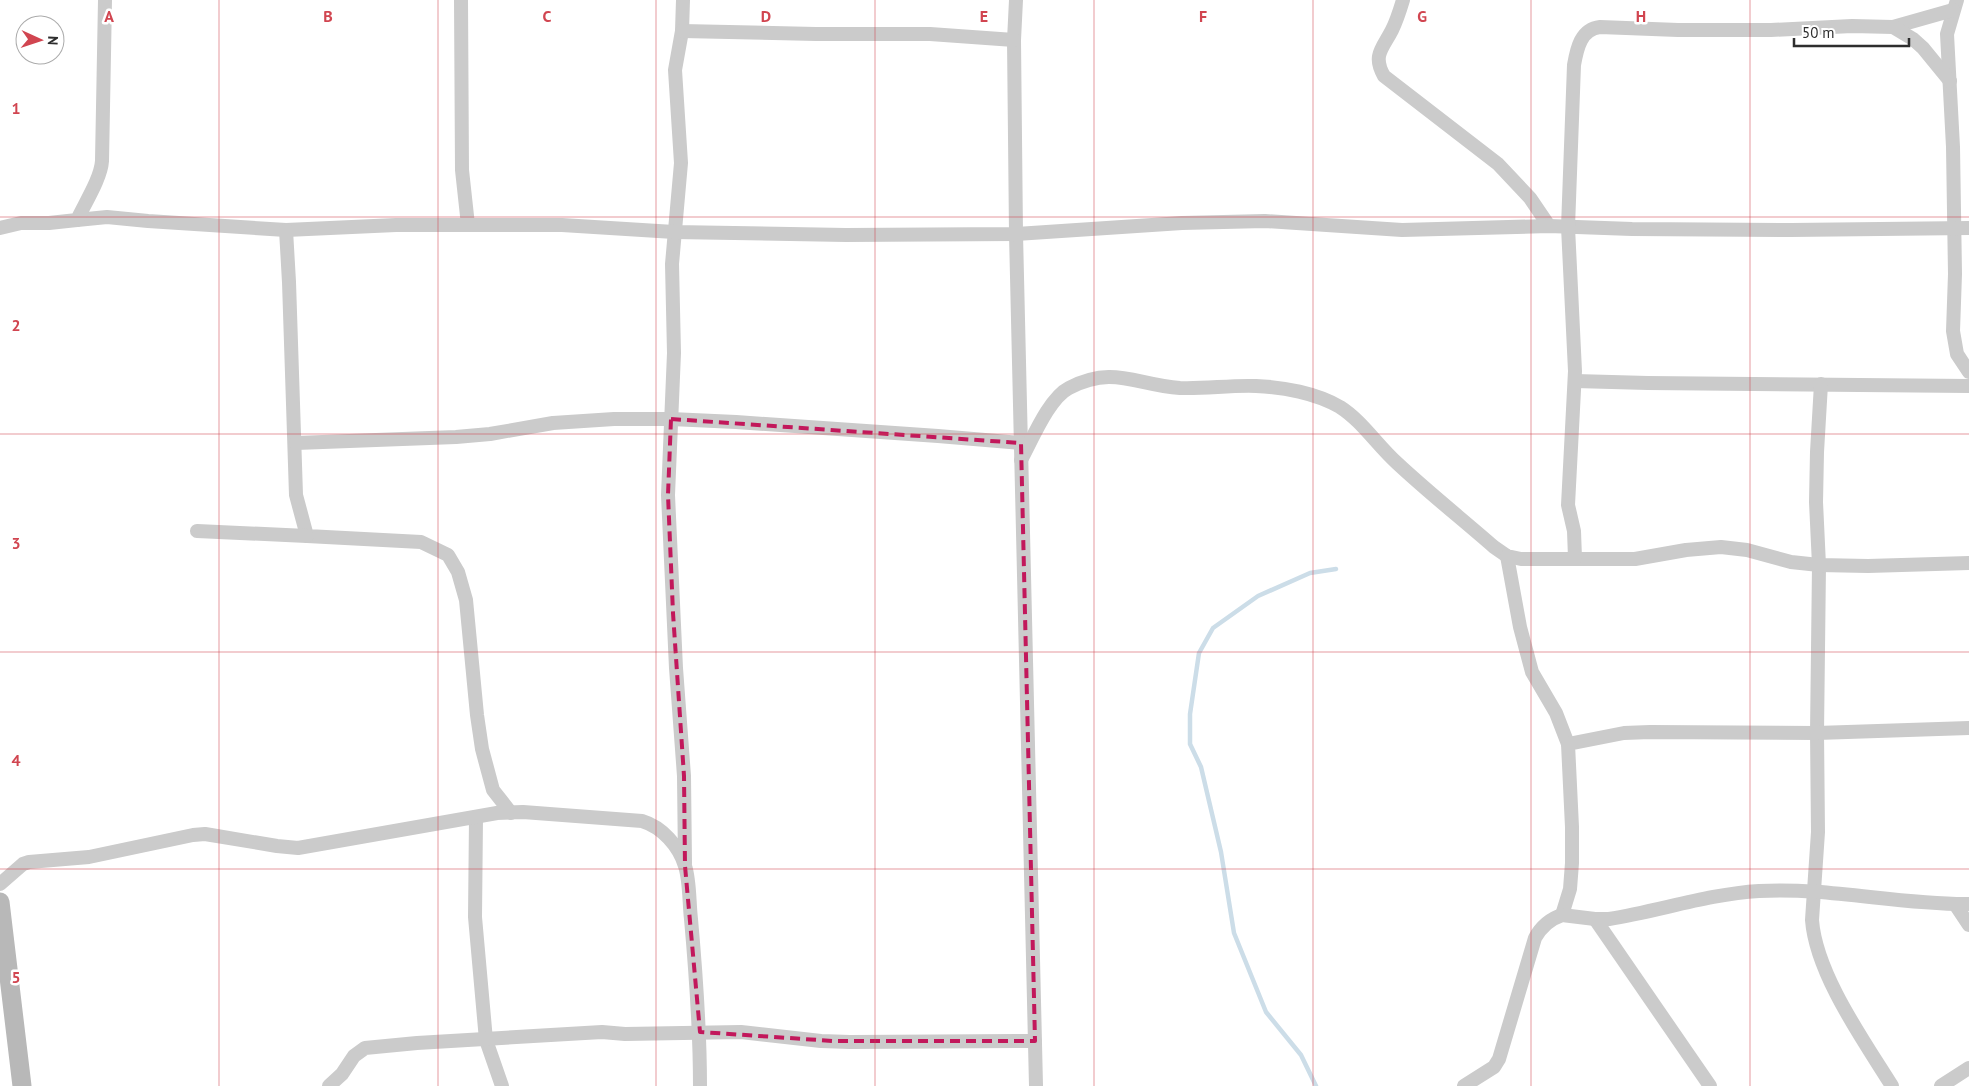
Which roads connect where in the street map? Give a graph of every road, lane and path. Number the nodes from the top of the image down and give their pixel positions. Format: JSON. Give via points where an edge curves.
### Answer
{"nodes":[{"id":1,"x":105,"y":0,"type":"edge"},
{"id":2,"x":461,"y":0,"type":"edge"},
{"id":3,"x":684,"y":0,"type":"edge"},
{"id":4,"x":1016,"y":0,"type":"edge"},
{"id":5,"x":1403,"y":0,"type":"edge"},
{"id":6,"x":1955,"y":5,"type":"edge"},
{"id":7,"x":1893,"y":27,"type":"junction"},
{"id":8,"x":682,"y":31,"type":"junction"},
{"id":9,"x":1014,"y":40,"type":"junction"},
{"id":10,"x":1950,"y":81,"type":"junction"},
{"id":11,"x":77,"y":220,"type":"junction"},
{"id":12,"x":468,"y":225,"type":"junction"},
{"id":13,"x":1549,"y":226,"type":"junction"},
{"id":14,"x":1568,"y":227,"type":"junction"},
{"id":15,"x":0,"y":228,"type":"edge"},
{"id":16,"x":1954,"y":228,"type":"junction"},
{"id":17,"x":1969,"y":228,"type":"edge"},
{"id":18,"x":286,"y":230,"type":"junction"},
{"id":19,"x":674,"y":232,"type":"junction"},
{"id":20,"x":1016,"y":234,"type":"junction"},
{"id":21,"x":1969,"y":372,"type":"edge"},
{"id":22,"x":1575,"y":381,"type":"junction"},
{"id":23,"x":1821,"y":384,"type":"junction"},
{"id":24,"x":1969,"y":386,"type":"edge"},
{"id":25,"x":671,"y":419,"type":"junction"},
{"id":26,"x":296,"y":443,"type":"junction"},
{"id":27,"x":1021,"y":443,"type":"junction"},
{"id":28,"x":1020,"y":461,"type":"junction"},
{"id":29,"x":197,"y":531,"type":"dead end"},
{"id":30,"x":307,"y":536,"type":"junction"},
{"id":31,"x":1507,"y":556,"type":"junction"},
{"id":32,"x":1576,"y":558,"type":"junction"},
{"id":33,"x":1969,"y":563,"type":"edge"},
{"id":34,"x":1819,"y":565,"type":"junction"},
{"id":35,"x":1969,"y":728,"type":"edge"},
{"id":36,"x":1817,"y":733,"type":"junction"},
{"id":37,"x":1568,"y":744,"type":"junction"},
{"id":38,"x":511,"y":813,"type":"junction"},
{"id":39,"x":476,"y":818,"type":"junction"},
{"id":40,"x":685,"y":866,"type":"junction"},
{"id":41,"x":0,"y":884,"type":"edge"},
{"id":42,"x":1814,"y":892,"type":"junction"},
{"id":43,"x":0,"y":902,"type":"edge"},
{"id":44,"x":1962,"y":904,"type":"edge"},
{"id":45,"x":1562,"y":915,"type":"junction"},
{"id":46,"x":1595,"y":919,"type":"junction"},
{"id":47,"x":1969,"y":925,"type":"edge"},
{"id":48,"x":700,"y":1032,"type":"junction"},
{"id":49,"x":486,"y":1040,"type":"junction"},
{"id":50,"x":1035,"y":1041,"type":"junction"},
{"id":51,"x":1969,"y":1068,"type":"edge"},
{"id":52,"x":343,"y":1080,"type":"edge"},
{"id":53,"x":22,"y":1086,"type":"edge"},
{"id":54,"x":329,"y":1086,"type":"edge"},
{"id":55,"x":502,"y":1086,"type":"edge"},
{"id":56,"x":700,"y":1086,"type":"edge"},
{"id":57,"x":1036,"y":1086,"type":"edge"},
{"id":58,"x":1464,"y":1086,"type":"edge"},
{"id":59,"x":1710,"y":1086,"type":"edge"},
{"id":60,"x":1892,"y":1086,"type":"edge"},
{"id":61,"x":1941,"y":1086,"type":"edge"}],
"edges":[{"from":1,"to":11,"type":"street","via":[[102,168]]},
{"from":2,"to":12,"type":"street","via":[[462,170]]},
{"from":3,"to":8,"type":"street"},
{"from":4,"to":9,"type":"street"},
{"from":5,"to":13,"type":"street","via":[[1392,30],[1379,52],[1384,76],[1498,164],[1530,198]]},
{"from":6,"to":7,"type":"street"},
{"from":6,"to":10,"type":"street","via":[[1948,34]]},
{"from":7,"to":10,"type":"street","via":[[1923,48]]},
{"from":7,"to":14,"type":"street","via":[[1771,30],[1592,28],[1582,40],[1574,65]]},
{"from":8,"to":9,"type":"street","via":[[930,34]]},
{"from":8,"to":19,"type":"street","via":[[675,70],[681,163]]},
{"from":9,"to":20,"type":"street"},
{"from":10,"to":16,"type":"street"},
{"from":11,"to":15,"type":"street","via":[[21,223]]},
{"from":11,"to":18,"type":"street","via":[[107,217]]},
{"from":12,"to":18,"type":"street"},
{"from":12,"to":19,"type":"street","via":[[562,225]]},
{"from":13,"to":14,"type":"street"},
{"from":13,"to":20,"type":"street","via":[[1402,230],[1265,221]]},
{"from":14,"to":16,"type":"street"},
{"from":14,"to":22,"type":"street"},
{"from":16,"to":17,"type":"street"},
{"from":16,"to":21,"type":"street","via":[[1954,345]]},
{"from":18,"to":26,"type":"street"},
{"from":19,"to":20,"type":"street"},
{"from":19,"to":25,"type":"street"},
{"from":20,"to":27,"type":"street"},
{"from":22,"to":23,"type":"street"},
{"from":22,"to":32,"type":"street","via":[[1568,505]]},
{"from":23,"to":24,"type":"street"},
{"from":23,"to":34,"type":"street","via":[[1816,486]]},
{"from":25,"to":26,"type":"street","via":[[578,420],[490,434]]},
{"from":25,"to":27,"type":"street"},
{"from":25,"to":40,"type":"street","via":[[668,495],[684,776]]},
{"from":26,"to":30,"type":"street","via":[[296,495]]},
{"from":27,"to":28,"type":"street"},
{"from":28,"to":31,"type":"street","via":[[1054,401],[1067,389],[1091,378],[1124,377],[1180,388],[1255,386],[1285,390],[1316,397],[1352,415],[1397,463]]},
{"from":28,"to":50,"type":"street"},
{"from":29,"to":30,"type":"street"},
{"from":30,"to":38,"type":"street","via":[[422,542],[448,555],[458,572],[466,600],[482,748],[493,790]]},
{"from":31,"to":32,"type":"street","via":[[1521,559]]},
{"from":31,"to":37,"type":"street","via":[[1532,672],[1556,713]]},
{"from":32,"to":34,"type":"street","via":[[1635,559],[1721,547]]},
{"from":33,"to":34,"type":"street"},
{"from":34,"to":36,"type":"street"},
{"from":35,"to":36,"type":"street"},
{"from":36,"to":37,"type":"street","via":[[1624,733]]},
{"from":36,"to":42,"type":"street","via":[[1818,832]]},
{"from":37,"to":45,"type":"street","via":[[1572,863],[1570,889]]},
{"from":38,"to":39,"type":"street"},
{"from":38,"to":40,"type":"street","via":[[651,824],[666,835]]},
{"from":39,"to":41,"type":"street","via":[[298,848],[216,835],[193,835],[97,856],[29,862]]},
{"from":39,"to":49,"type":"street","via":[[475,917]]},
{"from":40,"to":48,"type":"street"},
{"from":42,"to":44,"type":"street"},
{"from":42,"to":46,"type":"street","via":[[1760,891],[1628,916]]},
{"from":42,"to":60,"type":"street","via":[[1813,932],[1820,956],[1840,1000]]},
{"from":43,"to":53,"type":"main road"},
{"from":44,"to":47,"type":"street"},
{"from":45,"to":46,"type":"street"},
{"from":45,"to":58,"type":"street","via":[[1543,927],[1535,938],[1497,1063]]},
{"from":46,"to":59,"type":"street"},
{"from":48,"to":49,"type":"street","via":[[602,1032]]},
{"from":48,"to":50,"type":"street","via":[[757,1033],[833,1041]]},
{"from":48,"to":56,"type":"street"},
{"from":49,"to":52,"type":"street","via":[[365,1048],[354,1056]]},
{"from":49,"to":55,"type":"street"},
{"from":50,"to":57,"type":"street"},
{"from":51,"to":61,"type":"street"},
{"from":52,"to":54,"type":"street"}]}
